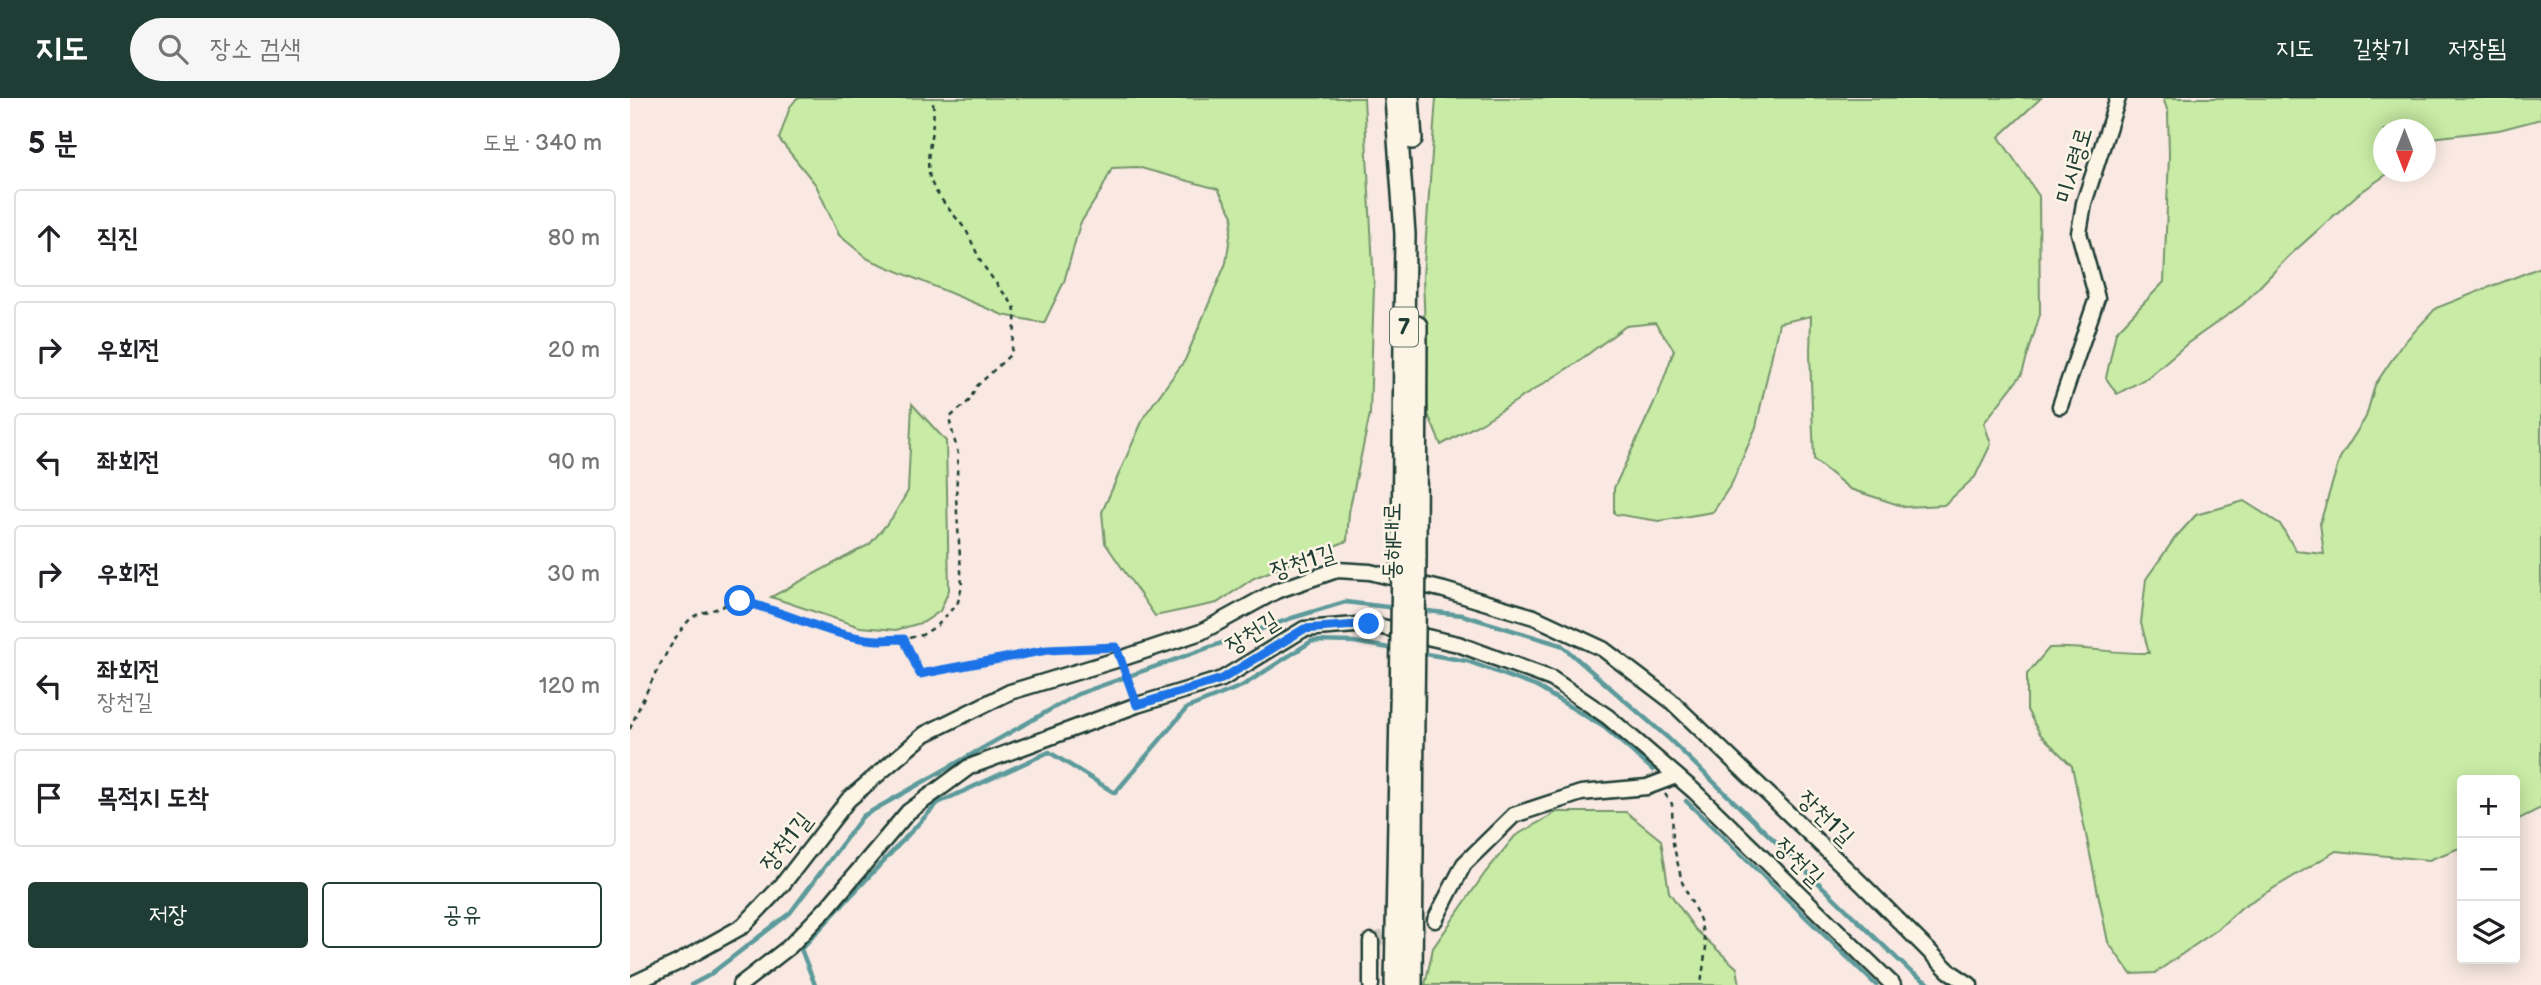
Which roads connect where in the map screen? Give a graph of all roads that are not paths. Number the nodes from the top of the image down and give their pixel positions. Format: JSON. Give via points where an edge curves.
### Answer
{"nodes":[{"id":1,"x":1395,"y":98,"type":"edge"},
{"id":2,"x":1409,"y":98,"type":"edge"},
{"id":3,"x":2118,"y":98,"type":"edge"},
{"id":4,"x":2060,"y":405,"type":"dead end"},
{"id":5,"x":1409,"y":556,"type":"junction"},
{"id":6,"x":1407,"y":709,"type":"junction"},
{"id":7,"x":1676,"y":776,"type":"junction"},
{"id":8,"x":1434,"y":920,"type":"tunnel mouth"},
{"id":9,"x":1371,"y":942,"type":"dead end"},
{"id":10,"x":630,"y":985,"type":"edge"},
{"id":11,"x":740,"y":985,"type":"edge"},
{"id":12,"x":1371,"y":985,"type":"edge"},
{"id":13,"x":1395,"y":985,"type":"edge"},
{"id":14,"x":1412,"y":985,"type":"edge"},
{"id":15,"x":1893,"y":985,"type":"edge"},
{"id":16,"x":1970,"y":985,"type":"edge"}],
"edges":[{"from":1,"to":5,"type":"main road","name":"동해대로","number":"7","via":[[1405,234]]},
{"from":2,"to":5,"type":"main road","name":"동해대로","number":"7","via":[[1417,289]]},
{"from":3,"to":4,"type":"street","name":"미시령로","via":[[2084,203],[2079,233],[2096,298]]},
{"from":5,"to":6,"type":"main road","number":"7","bridge":true},
{"from":6,"to":13,"type":"main road","number":"7"},
{"from":6,"to":14,"type":"main road","number":"7"},
{"from":7,"to":8,"type":"street","via":[[1647,787],[1581,793],[1514,814],[1464,864]]},
{"from":7,"to":11,"type":"street","name":"장천길","via":[[1608,717],[1552,679],[1458,644],[1369,624],[1304,629],[1222,679],[969,766],[908,812],[818,918]]},
{"from":7,"to":15,"type":"street","name":"장천길"},
{"from":9,"to":12,"type":"street"},
{"from":10,"to":16,"type":"street","name":"장천1길","via":[[743,926],[782,885],[848,800],[925,734],[1010,692],[1201,632],[1276,592],[1337,570],[1370,572],[1444,590],[1534,617],[1603,649],[1670,700],[1949,971]]}]}
